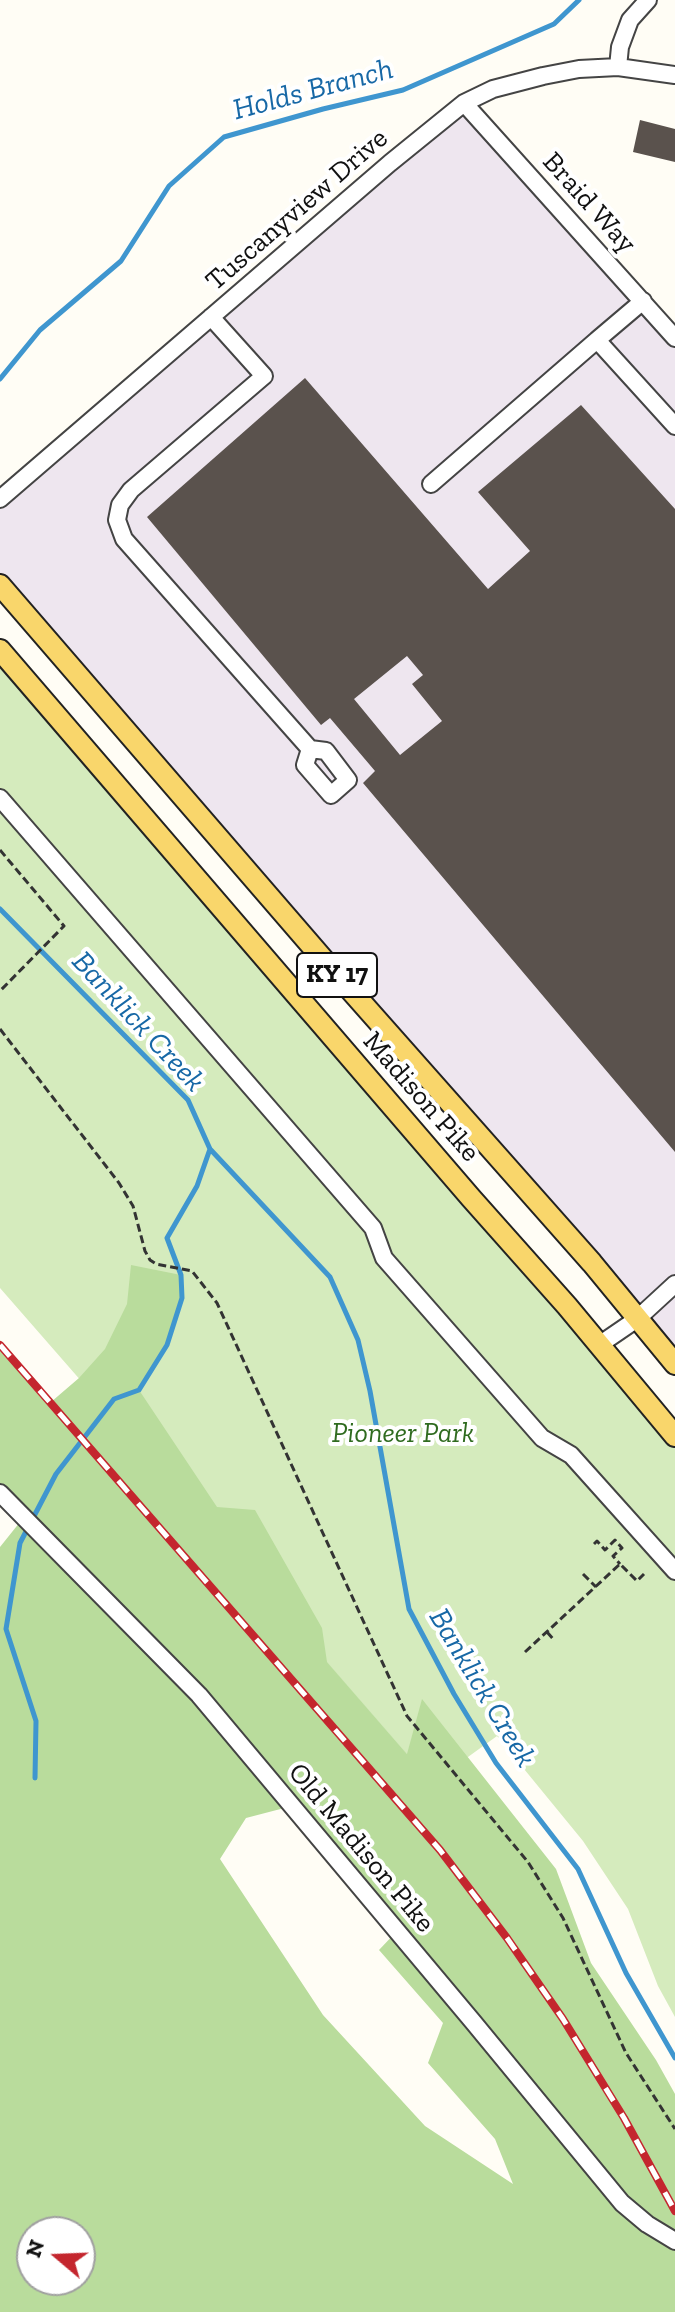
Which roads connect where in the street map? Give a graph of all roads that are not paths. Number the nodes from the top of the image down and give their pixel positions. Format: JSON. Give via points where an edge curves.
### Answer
{"nodes":[{"id":1,"x":648,"y":0,"type":"edge"},
{"id":2,"x":618,"y":67,"type":"junction"},
{"id":3,"x":675,"y":75,"type":"edge"},
{"id":4,"x":464,"y":103,"type":"junction"},
{"id":5,"x":643,"y":301,"type":"junction"},
{"id":6,"x":211,"y":317,"type":"junction"},
{"id":7,"x":675,"y":338,"type":"edge"},
{"id":8,"x":597,"y":340,"type":"junction"},
{"id":9,"x":675,"y":426,"type":"edge"},
{"id":10,"x":431,"y":484,"type":"dead end"},
{"id":11,"x":0,"y":499,"type":"edge"},
{"id":12,"x":0,"y":585,"type":"edge"},
{"id":13,"x":0,"y":650,"type":"edge"},
{"id":14,"x":310,"y":749,"type":"dead end"},
{"id":15,"x":0,"y":798,"type":"edge"},
{"id":16,"x":675,"y":1284,"type":"edge"},
{"id":17,"x":637,"y":1319,"type":"junction"},
{"id":18,"x":599,"y":1345,"type":"junction"},
{"id":19,"x":675,"y":1364,"type":"edge"},
{"id":20,"x":675,"y":1436,"type":"edge"},
{"id":21,"x":0,"y":1493,"type":"edge"},
{"id":22,"x":675,"y":1571,"type":"edge"},
{"id":23,"x":675,"y":2241,"type":"edge"}],
"edges":[{"from":1,"to":2,"type":"street","via":[[630,20]]},
{"from":2,"to":3,"type":"street","name":"Tuscanyview Drive"},
{"from":2,"to":4,"type":"street","name":"Tuscanyview Drive","via":[[543,76]]},
{"from":4,"to":5,"type":"street","name":"Braid Way"},
{"from":4,"to":6,"type":"street","name":"Tuscanyview Drive"},
{"from":5,"to":7,"type":"street","name":"Braid Way"},
{"from":5,"to":8,"type":"street"},
{"from":6,"to":11,"type":"street","name":"Tuscanyview Drive"},
{"from":6,"to":14,"type":"street","via":[[264,376],[131,490],[117,520],[124,539]]},
{"from":8,"to":9,"type":"street"},
{"from":8,"to":10,"type":"street"},
{"from":12,"to":17,"type":"main road","name":"Madison Pike","number":"KY 17"},
{"from":13,"to":18,"type":"main road","name":"Madison Pike","number":"KY 17"},
{"from":15,"to":22,"type":"street","via":[[373,1228],[384,1258],[542,1438],[571,1455]]},
{"from":16,"to":17,"type":"street"},
{"from":17,"to":18,"type":"street"},
{"from":17,"to":19,"type":"main road","name":"Madison Pike","number":"KY 17"},
{"from":18,"to":20,"type":"main road","name":"Madison Pike","number":"KY 17"},
{"from":21,"to":23,"type":"street","name":"Old Madison Pike","via":[[199,1695],[622,2203]]}]}
